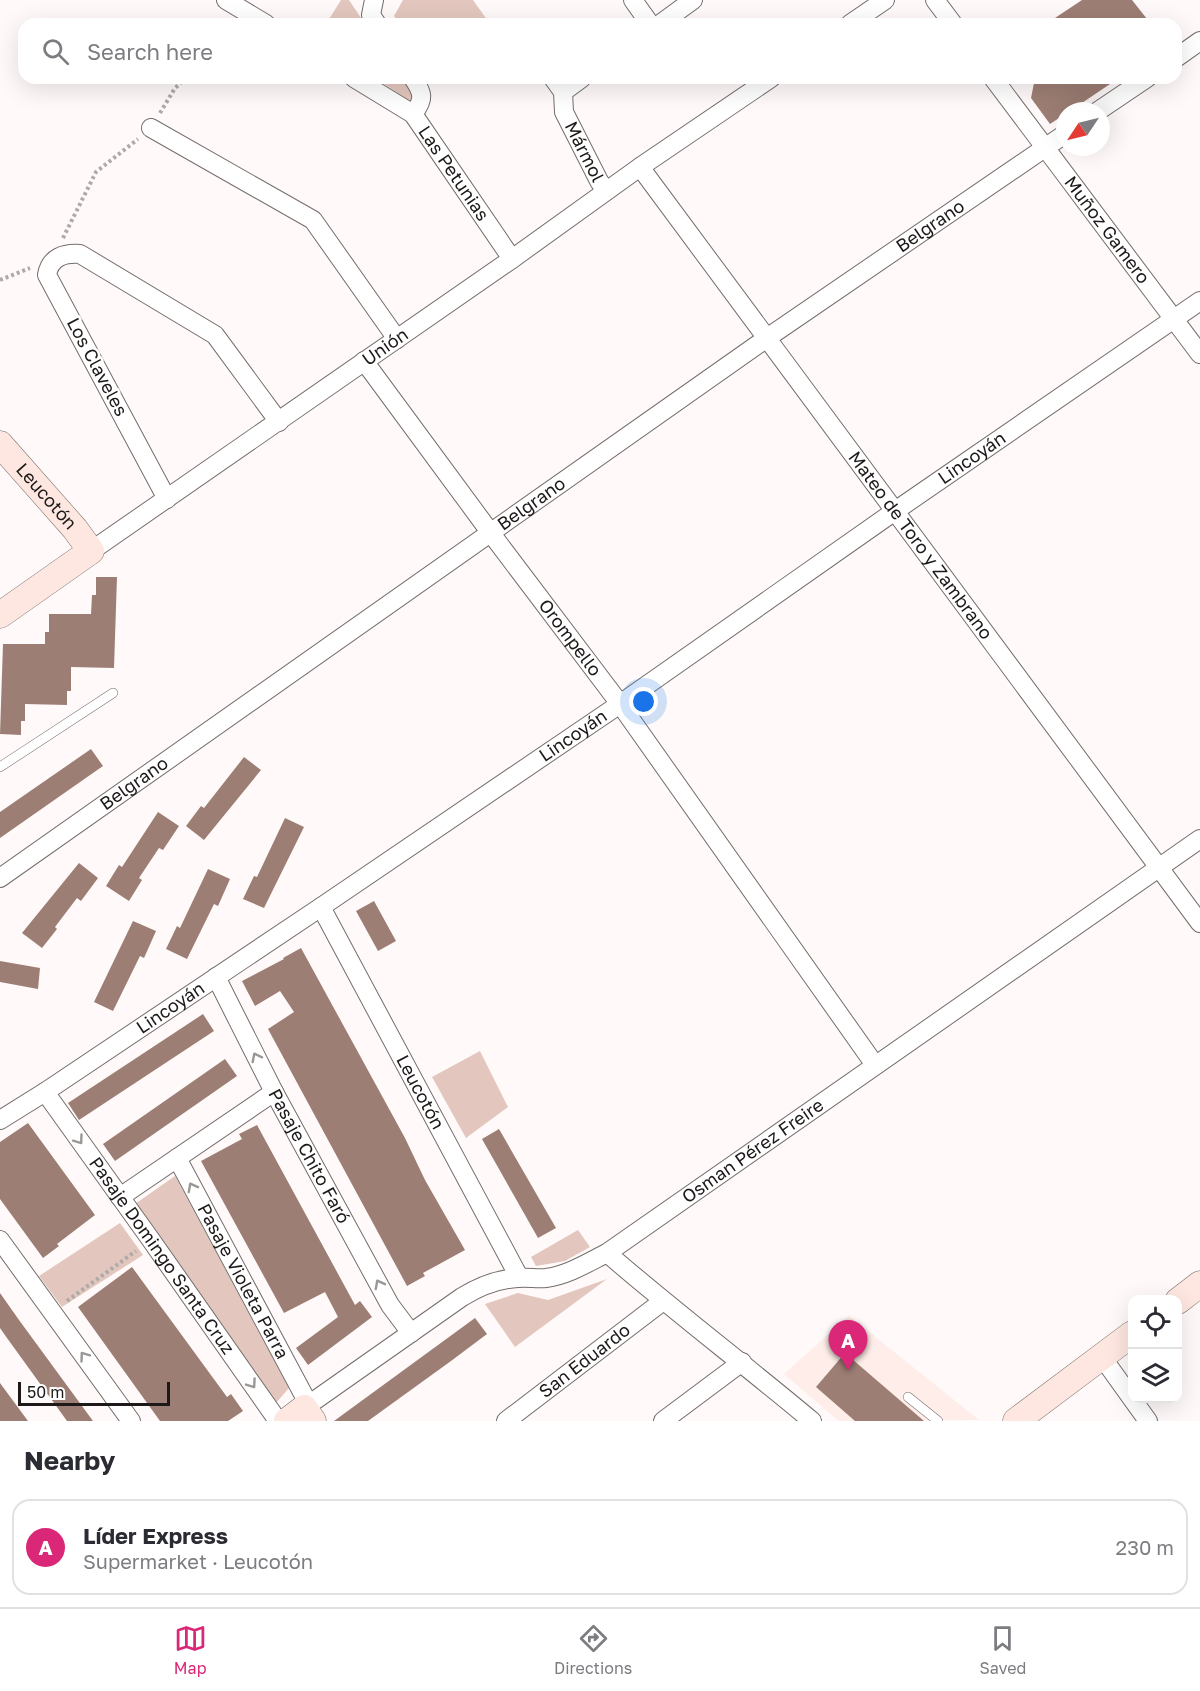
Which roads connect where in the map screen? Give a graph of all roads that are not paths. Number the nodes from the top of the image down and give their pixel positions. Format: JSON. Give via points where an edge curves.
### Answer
{"nodes":[{"id":1,"x":226,"y":0,"type":"edge"},
{"id":2,"x":374,"y":0,"type":"edge"},
{"id":3,"x":633,"y":0,"type":"edge"},
{"id":4,"x":693,"y":0,"type":"edge"},
{"id":5,"x":885,"y":0,"type":"edge"},
{"id":6,"x":934,"y":0,"type":"edge"},
{"id":7,"x":256,"y":18,"type":"edge"},
{"id":8,"x":373,"y":18,"type":"edge"},
{"id":9,"x":646,"y":18,"type":"edge"},
{"id":10,"x":668,"y":18,"type":"edge"},
{"id":11,"x":859,"y":18,"type":"edge"},
{"id":12,"x":948,"y":18,"type":"edge"},
{"id":13,"x":1200,"y":41,"type":"edge"},
{"id":14,"x":1182,"y":54,"type":"edge"},
{"id":15,"x":364,"y":84,"type":"edge"},
{"id":16,"x":417,"y":84,"type":"edge"},
{"id":17,"x":762,"y":84,"type":"edge"},
{"id":18,"x":998,"y":84,"type":"edge"},
{"id":19,"x":1138,"y":84,"type":"edge"},
{"id":20,"x":558,"y":85,"type":"edge"},
{"id":21,"x":1110,"y":103,"type":"edge"},
{"id":22,"x":413,"y":114,"type":"junction"},
{"id":23,"x":151,"y":128,"type":"road end"},
{"id":24,"x":1056,"y":140,"type":"edge"},
{"id":25,"x":1045,"y":147,"type":"junction"},
{"id":26,"x":640,"y":167,"type":"junction"},
{"id":27,"x":606,"y":191,"type":"junction"},
{"id":28,"x":512,"y":260,"type":"junction"},
{"id":29,"x":1200,"y":302,"type":"edge"},
{"id":30,"x":1174,"y":320,"type":"junction"},
{"id":31,"x":767,"y":338,"type":"junction"},
{"id":32,"x":397,"y":339,"type":"junction"},
{"id":33,"x":1200,"y":354,"type":"edge"},
{"id":34,"x":364,"y":361,"type":"junction"},
{"id":35,"x":279,"y":422,"type":"junction"},
{"id":36,"x":0,"y":444,"type":"edge"},
{"id":37,"x":167,"y":499,"type":"junction"},
{"id":38,"x":895,"y":511,"type":"junction"},
{"id":39,"x":490,"y":532,"type":"junction"},
{"id":40,"x":91,"y":551,"type":"junction"},
{"id":41,"x":0,"y":615,"type":"edge"},
{"id":42,"x":113,"y":693,"type":"dead end"},
{"id":43,"x":620,"y":704,"type":"junction"},
{"id":44,"x":0,"y":768,"type":"edge"},
{"id":45,"x":1200,"y":839,"type":"edge"},
{"id":46,"x":1159,"y":867,"type":"junction"},
{"id":47,"x":0,"y":878,"type":"edge"},
{"id":48,"x":321,"y":907,"type":"junction"},
{"id":49,"x":1200,"y":923,"type":"edge"},
{"id":50,"x":216,"y":977,"type":"junction"},
{"id":51,"x":875,"y":1065,"type":"junction"},
{"id":52,"x":45,"y":1092,"type":"junction"},
{"id":53,"x":274,"y":1092,"type":"junction"},
{"id":54,"x":0,"y":1120,"type":"edge"},
{"id":55,"x":177,"y":1158,"type":"junction"},
{"id":56,"x":120,"y":1197,"type":"junction"},
{"id":57,"x":0,"y":1240,"type":"edge"},
{"id":58,"x":606,"y":1253,"type":"junction"},
{"id":59,"x":519,"y":1277,"type":"junction"},
{"id":60,"x":1200,"y":1284,"type":"edge"},
{"id":61,"x":1182,"y":1298,"type":"edge"},
{"id":62,"x":663,"y":1301,"type":"junction"},
{"id":63,"x":411,"y":1333,"type":"junction"},
{"id":64,"x":1128,"y":1337,"type":"edge"},
{"id":65,"x":1102,"y":1356,"type":"junction"},
{"id":66,"x":742,"y":1362,"type":"junction"},
{"id":67,"x":908,"y":1397,"type":"dead end"},
{"id":68,"x":303,"y":1414,"type":"edge"},
{"id":69,"x":131,"y":1421,"type":"edge"},
{"id":70,"x":278,"y":1421,"type":"edge"},
{"id":71,"x":506,"y":1421,"type":"edge"},
{"id":72,"x":663,"y":1421,"type":"edge"},
{"id":73,"x":812,"y":1421,"type":"edge"},
{"id":74,"x":938,"y":1421,"type":"edge"},
{"id":75,"x":1016,"y":1421,"type":"edge"},
{"id":76,"x":1148,"y":1421,"type":"edge"}],
"edges":[{"from":1,"to":7,"type":"street"},
{"from":2,"to":8,"type":"street"},
{"from":3,"to":9,"type":"street"},
{"from":4,"to":10,"type":"street"},
{"from":5,"to":11,"type":"street"},
{"from":6,"to":12,"type":"street"},
{"from":13,"to":14,"type":"street"},
{"from":15,"to":22,"type":"street","name":"Las Petunias"},
{"from":16,"to":22,"type":"street","via":[[421,105]]},
{"from":17,"to":26,"type":"street","name":"Unión"},
{"from":18,"to":25,"type":"street","name":"Muñoz Gamero"},
{"from":19,"to":21,"type":"street"},
{"from":20,"to":27,"type":"street","name":"Mármol","via":[[564,112]]},
{"from":22,"to":28,"type":"street","name":"Las Petunias"},
{"from":23,"to":32,"type":"street","via":[[314,220]]},
{"from":24,"to":25,"type":"street","name":"Belgrano"},
{"from":25,"to":30,"type":"street","name":"Muñoz Gamero"},
{"from":25,"to":31,"type":"street","name":"Belgrano"},
{"from":26,"to":27,"type":"street","name":"Unión"},
{"from":26,"to":31,"type":"street","name":"Mateo de Toro y Zambrano"},
{"from":27,"to":28,"type":"street","name":"Unión"},
{"from":28,"to":32,"type":"street","name":"Unión"},
{"from":29,"to":30,"type":"street","name":"Lincoyán"},
{"from":30,"to":33,"type":"street","name":"Muñoz Gamero"},
{"from":30,"to":38,"type":"street","name":"Lincoyán"},
{"from":31,"to":38,"type":"street","name":"Mateo de Toro y Zambrano"},
{"from":31,"to":39,"type":"street","name":"Belgrano"},
{"from":32,"to":34,"type":"street","name":"Unión"},
{"from":34,"to":35,"type":"street","name":"Unión"},
{"from":34,"to":39,"type":"street","name":"Orompello"},
{"from":35,"to":37,"type":"street","name":"Unión"},
{"from":35,"to":37,"type":"street","name":"Los Claveles","via":[[215,335],[80,254],[67,253],[57,258],[47,275]]},
{"from":36,"to":40,"type":"street","name":"Leucotón"},
{"from":37,"to":40,"type":"street","name":"Unión"},
{"from":38,"to":43,"type":"street","name":"Lincoyán"},
{"from":38,"to":46,"type":"street","name":"Mateo de Toro y Zambrano"},
{"from":39,"to":43,"type":"street","name":"Orompello"},
{"from":39,"to":47,"type":"street","name":"Belgrano"},
{"from":40,"to":41,"type":"street","name":"Unión"},
{"from":42,"to":44,"type":"lane"},
{"from":43,"to":48,"type":"street","name":"Lincoyán"},
{"from":43,"to":51,"type":"street","name":"Orompello"},
{"from":45,"to":46,"type":"street","name":"Osman Pérez Freire"},
{"from":46,"to":49,"type":"street","name":"Mateo de Toro y Zambrano"},
{"from":46,"to":51,"type":"street","name":"Osman Pérez Freire"},
{"from":48,"to":50,"type":"street","name":"Lincoyán"},
{"from":48,"to":59,"type":"street","name":"Leucotón"},
{"from":50,"to":52,"type":"street","name":"Lincoyán"},
{"from":53,"to":50,"type":"street","name":"Pasaje Chito Faró","one_way":true},
{"from":51,"to":58,"type":"street","name":"Osman Pérez Freire"},
{"from":52,"to":54,"type":"street","name":"Lincoyán"},
{"from":52,"to":56,"type":"street","name":"Pasaje Domingo Santa Cruz","one_way":true},
{"from":53,"to":55,"type":"street"},
{"from":63,"to":53,"type":"street","name":"Pasaje Chito Faró","one_way":true,"via":[[390,1305]]},
{"from":55,"to":56,"type":"street"},
{"from":68,"to":55,"type":"street","name":"Pasaje Violeta Parra","one_way":true},
{"from":56,"to":70,"type":"street","name":"Pasaje Domingo Santa Cruz","one_way":true},
{"from":69,"to":57,"type":"street","one_way":true},
{"from":58,"to":59,"type":"street","name":"Osman Pérez Freire","via":[[567,1273],[545,1278]]},
{"from":58,"to":62,"type":"street"},
{"from":59,"to":63,"type":"street","name":"Osman Pérez Freire","via":[[478,1287]]},
{"from":60,"to":61,"type":"street"},
{"from":62,"to":66,"type":"street"},
{"from":62,"to":71,"type":"street","name":"San Eduardo"},
{"from":63,"to":68,"type":"street","name":"Osman Pérez Freire"},
{"from":64,"to":65,"type":"street"},
{"from":65,"to":75,"type":"street"},
{"from":65,"to":76,"type":"street"},
{"from":66,"to":72,"type":"street"},
{"from":66,"to":73,"type":"street"},
{"from":67,"to":74,"type":"lane"}]}
